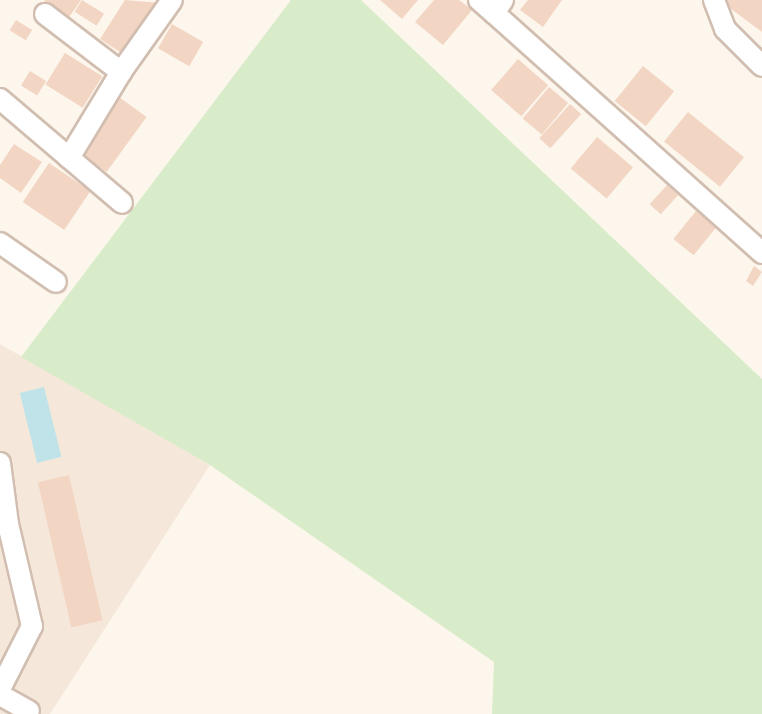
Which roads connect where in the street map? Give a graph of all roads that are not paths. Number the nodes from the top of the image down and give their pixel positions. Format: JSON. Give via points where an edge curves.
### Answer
{"nodes":[{"id":1,"x":172,"y":0,"type":"edge"},
{"id":2,"x":714,"y":0,"type":"edge"},
{"id":3,"x":492,"y":4,"type":"edge"},
{"id":4,"x":45,"y":14,"type":"dead end"},
{"id":5,"x":762,"y":66,"type":"edge"},
{"id":6,"x":121,"y":72,"type":"junction"},
{"id":7,"x":0,"y":99,"type":"edge"},
{"id":8,"x":69,"y":158,"type":"junction"},
{"id":9,"x":122,"y":203,"type":"dead end"},
{"id":10,"x":0,"y":243,"type":"edge"},
{"id":11,"x":762,"y":253,"type":"edge"},
{"id":12,"x":56,"y":282,"type":"dead end"},
{"id":13,"x":0,"y":463,"type":"edge"},
{"id":14,"x":4,"y":521,"type":"edge"},
{"id":15,"x":0,"y":688,"type":"edge"},
{"id":16,"x":0,"y":695,"type":"edge"},
{"id":17,"x":28,"y":711,"type":"dead end"}],
"edges":[{"from":1,"to":6,"type":"street"},
{"from":2,"to":5,"type":"street","via":[[724,29]]},
{"from":3,"to":11,"type":"street"},
{"from":4,"to":6,"type":"street"},
{"from":6,"to":8,"type":"street"},
{"from":7,"to":8,"type":"street"},
{"from":8,"to":9,"type":"street"},
{"from":10,"to":12,"type":"street"},
{"from":13,"to":14,"type":"street"},
{"from":14,"to":15,"type":"street","via":[[32,626]]},
{"from":16,"to":17,"type":"street"}]}
